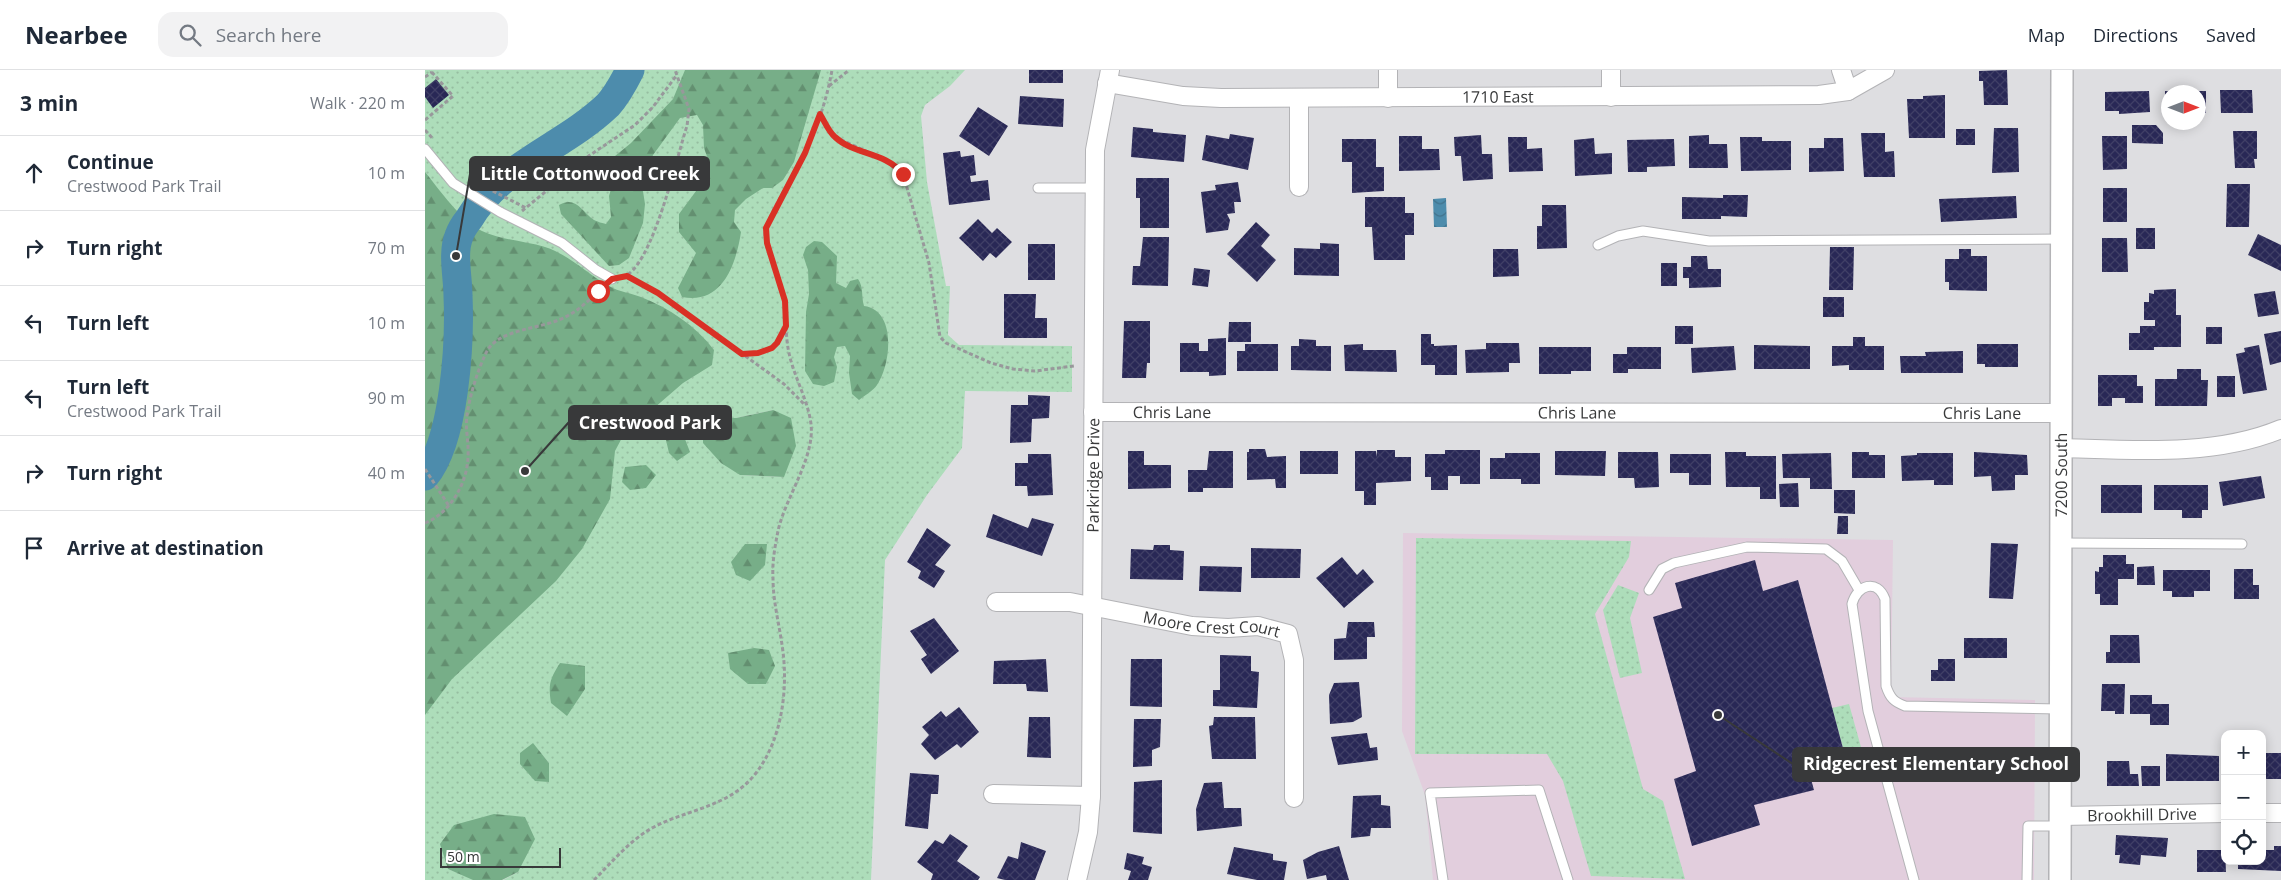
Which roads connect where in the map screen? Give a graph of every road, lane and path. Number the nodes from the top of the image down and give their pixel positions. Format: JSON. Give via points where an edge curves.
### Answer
{"nodes":[{"id":1,"x":675,"y":70,"type":"edge"},
{"id":2,"x":832,"y":70,"type":"edge"},
{"id":3,"x":849,"y":70,"type":"edge"},
{"id":4,"x":1388,"y":70,"type":"edge"},
{"id":5,"x":1611,"y":70,"type":"edge"},
{"id":6,"x":1841,"y":70,"type":"edge"},
{"id":7,"x":1885,"y":70,"type":"edge"},
{"id":8,"x":2062,"y":70,"type":"edge"},
{"id":9,"x":431,"y":71,"type":"edge"},
{"id":10,"x":677,"y":75,"type":"junction"},
{"id":11,"x":1108,"y":76,"type":"edge"},
{"id":12,"x":425,"y":78,"type":"edge"},
{"id":13,"x":828,"y":86,"type":"junction"},
{"id":14,"x":1848,"y":91,"type":"junction"},
{"id":15,"x":1611,"y":97,"type":"junction"},
{"id":16,"x":1299,"y":98,"type":"junction"},
{"id":17,"x":1388,"y":98,"type":"junction"},
{"id":18,"x":820,"y":114,"type":"junction"},
{"id":19,"x":425,"y":120,"type":"edge"},
{"id":20,"x":425,"y":149,"type":"edge"},
{"id":21,"x":484,"y":186,"type":"dead end"},
{"id":22,"x":1299,"y":187,"type":"dead end"},
{"id":23,"x":1038,"y":188,"type":"dead end"},
{"id":24,"x":1094,"y":188,"type":"junction"},
{"id":25,"x":526,"y":208,"type":"junction"},
{"id":26,"x":513,"y":218,"type":"junction"},
{"id":27,"x":2062,"y":239,"type":"junction"},
{"id":28,"x":1598,"y":245,"type":"dead end"},
{"id":29,"x":627,"y":276,"type":"junction"},
{"id":30,"x":612,"y":279,"type":"junction"},
{"id":31,"x":786,"y":326,"type":"junction"},
{"id":32,"x":742,"y":354,"type":"junction"},
{"id":33,"x":1074,"y":366,"type":"dead end"},
{"id":34,"x":807,"y":408,"type":"junction"},
{"id":35,"x":1093,"y":412,"type":"junction"},
{"id":36,"x":2061,"y":413,"type":"junction"},
{"id":37,"x":2281,"y":429,"type":"edge"},
{"id":38,"x":2061,"y":448,"type":"junction"},
{"id":39,"x":425,"y":469,"type":"edge"},
{"id":40,"x":449,"y":506,"type":"junction"},
{"id":41,"x":425,"y":523,"type":"edge"},
{"id":42,"x":2061,"y":543,"type":"junction"},
{"id":43,"x":2242,"y":544,"type":"dead end"},
{"id":44,"x":1649,"y":590,"type":"dead end"},
{"id":45,"x":1859,"y":590,"type":"junction"},
{"id":46,"x":996,"y":602,"type":"dead end"},
{"id":47,"x":1092,"y":606,"type":"junction"},
{"id":48,"x":2060,"y":709,"type":"junction"},
{"id":49,"x":993,"y":794,"type":"dead end"},
{"id":50,"x":1091,"y":796,"type":"junction"},
{"id":51,"x":1295,"y":798,"type":"dead end"},
{"id":52,"x":2221,"y":813,"type":"edge"},
{"id":53,"x":2266,"y":813,"type":"edge"},
{"id":54,"x":2281,"y":813,"type":"edge"},
{"id":55,"x":2061,"y":821,"type":"junction"},
{"id":56,"x":594,"y":880,"type":"edge"},
{"id":57,"x":1077,"y":880,"type":"edge"},
{"id":58,"x":1443,"y":880,"type":"edge"},
{"id":59,"x":1568,"y":880,"type":"edge"},
{"id":60,"x":1914,"y":880,"type":"edge"},
{"id":61,"x":2027,"y":880,"type":"edge"},
{"id":62,"x":2060,"y":880,"type":"edge"}],
"edges":[{"from":1,"to":10,"type":"path"},
{"from":2,"to":13,"type":"path"},
{"from":3,"to":13,"type":"path"},
{"from":4,"to":17,"type":"street"},
{"from":5,"to":15,"type":"street"},
{"from":6,"to":14,"type":"street"},
{"from":7,"to":14,"type":"street","name":"1710 East"},
{"from":8,"to":27,"type":"street","name":"7200 South"},
{"from":9,"to":12,"type":"path"},
{"from":9,"to":19,"type":"path","via":[[453,96]]},
{"from":10,"to":25,"type":"path","via":[[653,108],[635,125],[590,155]]},
{"from":10,"to":29,"type":"path","via":[[689,109],[687,126],[657,225],[645,255]]},
{"from":11,"to":16,"type":"street","name":"1710 East","via":[[1183,96]]},
{"from":11,"to":24,"type":"street","name":"Parkridge Drive","via":[[1095,150]]},
{"from":13,"to":18,"type":"path"},
{"from":14,"to":15,"type":"street","name":"1710 East","via":[[1819,95]]},
{"from":15,"to":17,"type":"street","name":"1710 East"},
{"from":16,"to":17,"type":"street","name":"1710 East"},
{"from":16,"to":22,"type":"street"},
{"from":18,"to":31,"type":"path","via":[[805,153],[766,228],[767,243],[785,301]]},
{"from":18,"to":33,"type":"path","via":[[837,138],[890,162],[903,174],[929,263],[938,332],[945,342],[991,363],[1013,369],[1035,371]]},
{"from":20,"to":26,"type":"lane","via":[[453,184]]},
{"from":21,"to":25,"type":"path"},
{"from":23,"to":24,"type":"lane"},
{"from":24,"to":35,"type":"street","name":"Parkridge Drive"},
{"from":25,"to":26,"type":"path"},
{"from":26,"to":30,"type":"lane","via":[[562,243]]},
{"from":27,"to":28,"type":"lane","via":[[1709,240],[1643,231],[1617,236]]},
{"from":27,"to":36,"type":"street","name":"7200 South"},
{"from":29,"to":30,"type":"path"},
{"from":29,"to":32,"type":"path","via":[[658,293]]},
{"from":30,"to":40,"type":"path","via":[[569,316],[501,337],[490,346],[469,406],[468,456],[463,483]]},
{"from":31,"to":32,"type":"path","via":[[772,348]]},
{"from":31,"to":34,"type":"path","via":[[792,366]]},
{"from":32,"to":34,"type":"path","via":[[784,384]]},
{"from":34,"to":56,"type":"path","via":[[810,441],[780,522],[773,566],[784,671],[781,713],[769,751],[757,773],[739,790],[716,804],[647,830]]},
{"from":35,"to":36,"type":"street","name":"Chris Lane"},
{"from":35,"to":47,"type":"street","name":"Parkridge Drive"},
{"from":36,"to":38,"type":"street","name":"7200 South"},
{"from":37,"to":38,"type":"street","via":[[2233,444],[2207,447]]},
{"from":38,"to":42,"type":"street","name":"7200 South"},
{"from":39,"to":40,"type":"path"},
{"from":40,"to":41,"type":"path"},
{"from":42,"to":43,"type":"lane"},
{"from":42,"to":48,"type":"street","name":"7200 South"},
{"from":44,"to":45,"type":"lane","via":[[1662,569],[1674,563],[1747,547],[1826,549],[1842,561]]},
{"from":45,"to":48,"type":"lane","via":[[1866,586],[1883,592],[1886,686],[1895,703],[1905,706]]},
{"from":45,"to":60,"type":"lane","via":[[1852,604],[1868,711]]},
{"from":46,"to":47,"type":"street","via":[[1070,602]]},
{"from":47,"to":50,"type":"street","name":"Parkridge Drive"},
{"from":47,"to":51,"type":"street","name":"Moore Crest Court","via":[[1192,626],[1258,626],[1288,634],[1294,660]]},
{"from":48,"to":55,"type":"street","name":"7200 South"},
{"from":49,"to":50,"type":"street"},
{"from":50,"to":57,"type":"street","name":"Parkridge Drive","via":[[1088,832]]},
{"from":52,"to":55,"type":"street","name":"Brookhill Drive"},
{"from":53,"to":54,"type":"street"},
{"from":55,"to":61,"type":"lane","via":[[2027,826]]},
{"from":55,"to":62,"type":"street","name":"7200 South"},
{"from":58,"to":59,"type":"lane","via":[[1430,793],[1539,790]]}]}
